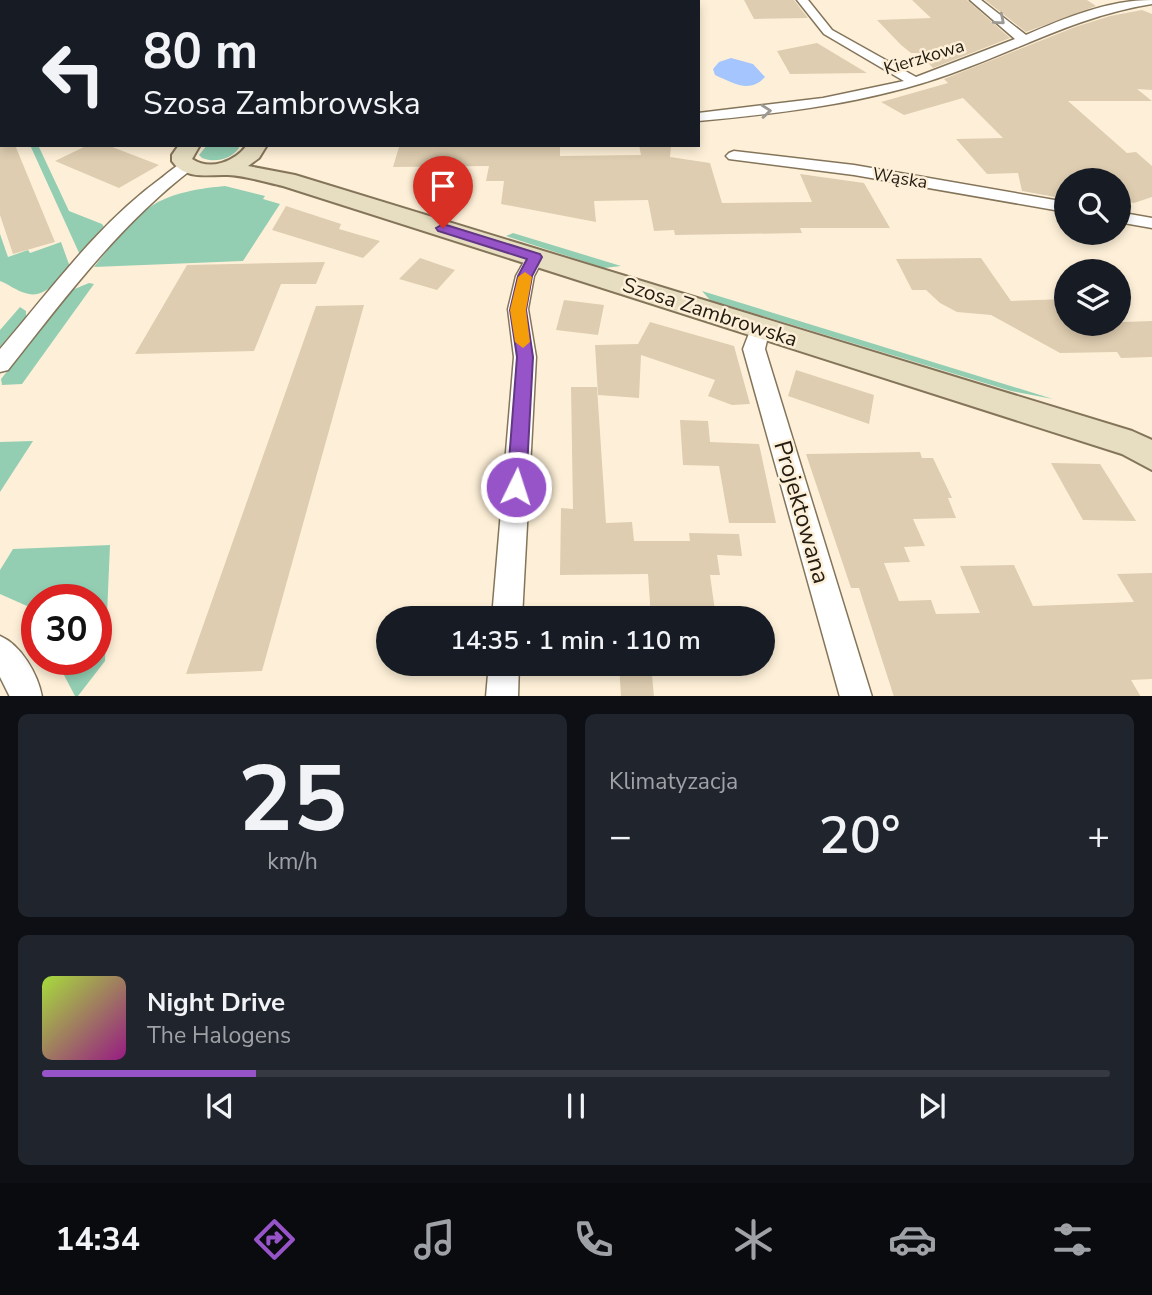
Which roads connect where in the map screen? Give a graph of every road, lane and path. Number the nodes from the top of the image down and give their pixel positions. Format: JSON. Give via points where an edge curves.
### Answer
{"nodes":[{"id":1,"x":802,"y":0,"type":"edge"},
{"id":2,"x":975,"y":0,"type":"edge"},
{"id":3,"x":1152,"y":1,"type":"edge"},
{"id":4,"x":1026,"y":39,"type":"junction"},
{"id":5,"x":914,"y":81,"type":"junction"},
{"id":6,"x":700,"y":117,"type":"edge"},
{"id":7,"x":251,"y":152,"type":"edge"},
{"id":8,"x":189,"y":155,"type":"edge"},
{"id":9,"x":734,"y":156,"type":"dead end"},
{"id":10,"x":225,"y":168,"type":"junction"},
{"id":11,"x":287,"y":180,"type":"junction"},
{"id":12,"x":1054,"y":205,"type":"edge"},
{"id":13,"x":1131,"y":219,"type":"edge"},
{"id":14,"x":1152,"y":223,"type":"edge"},
{"id":15,"x":535,"y":257,"type":"junction"},
{"id":16,"x":760,"y":328,"type":"junction"},
{"id":17,"x":0,"y":364,"type":"edge"},
{"id":18,"x":1145,"y":448,"type":"edge"},
{"id":19,"x":509,"y":606,"type":"edge"},
{"id":20,"x":0,"y":651,"type":"edge"},
{"id":21,"x":504,"y":676,"type":"edge"},
{"id":22,"x":26,"y":696,"type":"edge"},
{"id":23,"x":502,"y":696,"type":"edge"},
{"id":24,"x":856,"y":696,"type":"edge"}],
"edges":[{"from":1,"to":5,"type":"street","via":[[828,32]]},
{"from":2,"to":4,"type":"street","one_way":true},
{"from":3,"to":4,"type":"street","name":"Kierzkowa","via":[[1067,21]]},
{"from":4,"to":5,"type":"street","name":"Kierzkowa"},
{"from":6,"to":5,"type":"street","name":"Kierzkowa","one_way":true,"via":[[817,105]]},
{"from":7,"to":10,"type":"street"},
{"from":7,"to":11,"type":"street","name":"Szosa Zambrowska"},
{"from":8,"to":10,"type":"street"},
{"from":8,"to":17,"type":"street","via":[[116,227]]},
{"from":9,"to":12,"type":"street","name":"Wąska","via":[[855,170]]},
{"from":10,"to":11,"type":"street","name":"Szosa Zambrowska"},
{"from":11,"to":15,"type":"street","name":"Szosa Zambrowska"},
{"from":13,"to":14,"type":"street"},
{"from":15,"to":16,"type":"street","name":"Szosa Zambrowska"},
{"from":15,"to":19,"type":"street","via":[[525,276],[518,310],[525,357]]},
{"from":16,"to":18,"type":"street","name":"Szosa Zambrowska"},
{"from":16,"to":24,"type":"street","name":"Projektowana","via":[[754,349]]},
{"from":20,"to":22,"type":"street","via":[[24,685]]},
{"from":21,"to":23,"type":"street"}]}
